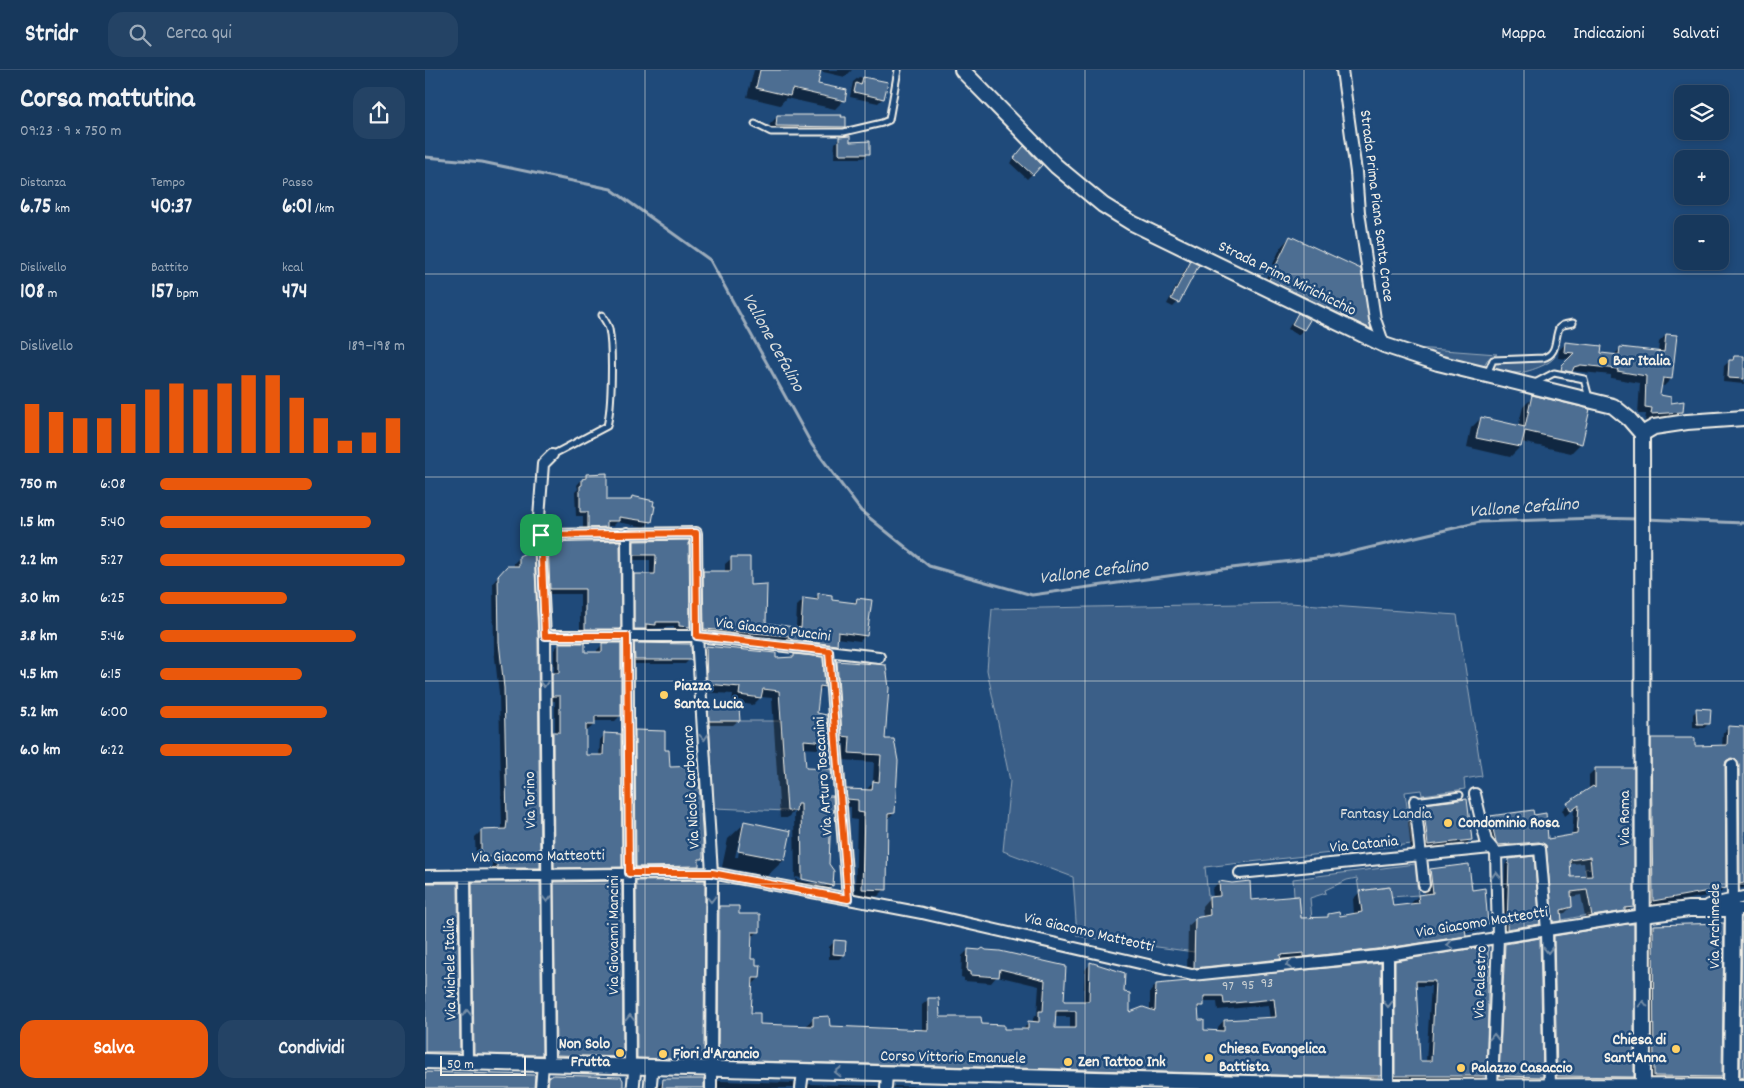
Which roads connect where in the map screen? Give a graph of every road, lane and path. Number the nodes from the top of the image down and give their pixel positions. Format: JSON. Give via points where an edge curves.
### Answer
{"nodes":[{"id":1,"x":898,"y":70,"type":"edge"},
{"id":2,"x":962,"y":70,"type":"edge"},
{"id":3,"x":1342,"y":70,"type":"edge"},
{"id":4,"x":755,"y":124,"type":"dead end"},
{"id":5,"x":602,"y":315,"type":"dead end"},
{"id":6,"x":1573,"y":323,"type":"dead end"},
{"id":7,"x":1384,"y":345,"type":"junction"},
{"id":8,"x":1487,"y":375,"type":"junction"},
{"id":9,"x":1529,"y":386,"type":"junction"},
{"id":10,"x":1590,"y":401,"type":"junction"},
{"id":11,"x":1744,"y":418,"type":"edge"},
{"id":12,"x":1642,"y":434,"type":"junction"},
{"id":13,"x":552,"y":455,"type":"joint"},
{"id":14,"x":627,"y":533,"type":"junction"},
{"id":15,"x":541,"y":535,"type":"junction"},
{"id":16,"x":545,"y":636,"type":"junction"},
{"id":17,"x":627,"y":636,"type":"junction"},
{"id":18,"x":697,"y":636,"type":"junction"},
{"id":19,"x":829,"y":651,"type":"junction"},
{"id":20,"x":879,"y":657,"type":"dead end"},
{"id":21,"x":1732,"y":765,"type":"dead end"},
{"id":22,"x":1475,"y":794,"type":"dead end"},
{"id":23,"x":1459,"y":795,"type":"dead end"},
{"id":24,"x":1415,"y":801,"type":"joint"},
{"id":25,"x":1493,"y":850,"type":"junction"},
{"id":26,"x":1421,"y":855,"type":"junction"},
{"id":27,"x":629,"y":873,"type":"junction"},
{"id":28,"x":712,"y":873,"type":"junction"},
{"id":29,"x":1240,"y":873,"type":"dead end"},
{"id":30,"x":547,"y":874,"type":"junction"},
{"id":31,"x":465,"y":875,"type":"junction"},
{"id":32,"x":425,"y":876,"type":"edge"},
{"id":33,"x":1424,"y":885,"type":"dead end"},
{"id":34,"x":848,"y":899,"type":"junction"},
{"id":35,"x":1739,"y":904,"type":"edge"},
{"id":36,"x":1643,"y":915,"type":"junction"},
{"id":37,"x":1547,"y":930,"type":"junction"},
{"id":38,"x":1498,"y":938,"type":"junction"},
{"id":39,"x":1388,"y":955,"type":"junction"},
{"id":40,"x":425,"y":1061,"type":"edge"},
{"id":41,"x":467,"y":1062,"type":"junction"},
{"id":42,"x":546,"y":1064,"type":"junction"},
{"id":43,"x":633,"y":1067,"type":"junction"},
{"id":44,"x":653,"y":1068,"type":"junction"},
{"id":45,"x":711,"y":1069,"type":"junction"},
{"id":46,"x":803,"y":1072,"type":"junction"},
{"id":47,"x":887,"y":1074,"type":"junction"},
{"id":48,"x":1163,"y":1084,"type":"edge"},
{"id":49,"x":1388,"y":1087,"type":"edge"},
{"id":50,"x":1485,"y":1087,"type":"edge"},
{"id":51,"x":1550,"y":1087,"type":"edge"},
{"id":52,"x":1643,"y":1087,"type":"edge"},
{"id":53,"x":1735,"y":1087,"type":"edge"},
{"id":54,"x":541,"y":1088,"type":"edge"},
{"id":55,"x":633,"y":1088,"type":"edge"},
{"id":56,"x":650,"y":1088,"type":"edge"},
{"id":57,"x":711,"y":1088,"type":"edge"},
{"id":58,"x":801,"y":1088,"type":"edge"},
{"id":59,"x":886,"y":1088,"type":"edge"}],
"edges":[{"from":1,"to":4,"type":"lane","via":[[889,120],[882,123],[845,132],[771,132]]},
{"from":2,"to":7,"type":"main road","name":"Strada Prima Mirichicchio","via":[[1056,166],[1103,206]]},
{"from":3,"to":7,"type":"street","name":"Strada Prima Piana Santa Croce","via":[[1375,319]]},
{"from":5,"to":13,"type":"lane","via":[[609,327],[611,342],[607,426]]},
{"from":6,"to":8,"type":"lane","via":[[1559,328],[1554,352],[1550,356],[1493,360]]},
{"from":7,"to":8,"type":"main road","name":"Strada Prima Mirichicchio"},
{"from":8,"to":9,"type":"main road","name":"Strada Prima Mirichicchio"},
{"from":9,"to":10,"type":"main road","name":"Strada Prima Mirichicchio"},
{"from":9,"to":10,"type":"lane","via":[[1554,373],[1584,379]]},
{"from":10,"to":12,"type":"main road","name":"Strada Prima Mirichicchio","via":[[1613,406]]},
{"from":11,"to":12,"type":"main road","via":[[1654,427]]},
{"from":12,"to":36,"type":"main road","name":"Via Roma"},
{"from":13,"to":15,"type":"street","name":"Via Torino","via":[[543,464]]},
{"from":14,"to":15,"type":"street"},
{"from":14,"to":17,"type":"street","name":"Via Giovanni Mancini"},
{"from":14,"to":18,"type":"street","name":"Via Nicolò Carbonaro","via":[[696,533]]},
{"from":15,"to":16,"type":"street","name":"Via Torino"},
{"from":16,"to":17,"type":"street","name":"Via Giacomo Puccini"},
{"from":16,"to":30,"type":"street","name":"Via Torino","one_way":true},
{"from":17,"to":18,"type":"street","name":"Via Giacomo Puccini"},
{"from":17,"to":27,"type":"street","name":"Via Giovanni Mancini"},
{"from":18,"to":19,"type":"street","name":"Via Giacomo Puccini"},
{"from":18,"to":28,"type":"street","name":"Via Nicolò Carbonaro","one_way":true},
{"from":19,"to":20,"type":"street","name":"Via Giacomo Puccini"},
{"from":19,"to":34,"type":"street","name":"Via Arturo Toscanini"},
{"from":21,"to":35,"type":"street","name":"Via Archimede"},
{"from":22,"to":25,"type":"street","name":"Via Palestro","via":[[1486,841]]},
{"from":23,"to":24,"type":"lane"},
{"from":24,"to":26,"type":"street"},
{"from":25,"to":26,"type":"street","name":"Via Catania"},
{"from":25,"to":37,"type":"street","name":"Via Catania","via":[[1540,849]]},
{"from":38,"to":25,"type":"street","name":"Via Palestro","one_way":true},
{"from":26,"to":29,"type":"street","name":"Via Catania"},
{"from":26,"to":33,"type":"street"},
{"from":27,"to":28,"type":"street","name":"Via Giacomo Matteotti"},
{"from":27,"to":30,"type":"street","name":"Via Giacomo Matteotti"},
{"from":43,"to":27,"type":"street","name":"Via Giovanni Mancini","one_way":true},
{"from":28,"to":34,"type":"street","name":"Via Giacomo Matteotti"},
{"from":28,"to":45,"type":"street","name":"Via Nicolò Carbonaro","one_way":true},
{"from":30,"to":31,"type":"street","name":"Via Giacomo Matteotti"},
{"from":30,"to":42,"type":"street","name":"Via Torino","one_way":true},
{"from":31,"to":32,"type":"street","name":"Via Giacomo Matteotti"},
{"from":41,"to":31,"type":"street","name":"Via Michele Italia","one_way":true},
{"from":39,"to":34,"type":"street","name":"Via Giacomo Matteotti","one_way":true,"via":[[1192,975]]},
{"from":35,"to":36,"type":"main road","name":"Via Giacomo Matteotti"},
{"from":35,"to":53,"type":"main road","name":"Via Archimede"},
{"from":36,"to":37,"type":"street","name":"Via Giacomo Matteotti"},
{"from":52,"to":36,"type":"main road","name":"Via Roma","one_way":true},
{"from":37,"to":38,"type":"street","name":"Via Giacomo Matteotti"},
{"from":37,"to":51,"type":"street","one_way":true},
{"from":38,"to":39,"type":"street","name":"Via Giacomo Matteotti","one_way":true},
{"from":50,"to":38,"type":"street","name":"Via Palestro","one_way":true},
{"from":39,"to":49,"type":"street","one_way":true},
{"from":40,"to":41,"type":"main road","name":"Corso Vittorio Emanuele"},
{"from":41,"to":42,"type":"main road","name":"Corso Vittorio Emanuele"},
{"from":42,"to":43,"type":"main road","name":"Corso Vittorio Emanuele"},
{"from":42,"to":54,"type":"street","name":"Via Torino"},
{"from":43,"to":44,"type":"main road","name":"Corso Vittorio Emanuele"},
{"from":43,"to":55,"type":"street"},
{"from":44,"to":45,"type":"main road","name":"Corso Vittorio Emanuele"},
{"from":44,"to":56,"type":"street"},
{"from":45,"to":46,"type":"main road","name":"Corso Vittorio Emanuele"},
{"from":45,"to":57,"type":"street","name":"Via Nicolò Carbonaro"},
{"from":47,"to":46,"type":"main road","name":"Corso Vittorio Emanuele","one_way":true},
{"from":46,"to":58,"type":"street"},
{"from":47,"to":48,"type":"main road","name":"Corso Vittorio Emanuele"},
{"from":47,"to":59,"type":"street"},
{"from":48,"to":49,"type":"main road","name":"Corso Vittorio Emanuele"},
{"from":49,"to":50,"type":"main road","name":"Corso Vittorio Emanuele"},
{"from":50,"to":51,"type":"main road","name":"Corso Vittorio Emanuele"},
{"from":51,"to":52,"type":"main road","name":"Corso Vittorio Emanuele"},
{"from":52,"to":53,"type":"main road","name":"Corso Vittorio Emanuele"}]}
